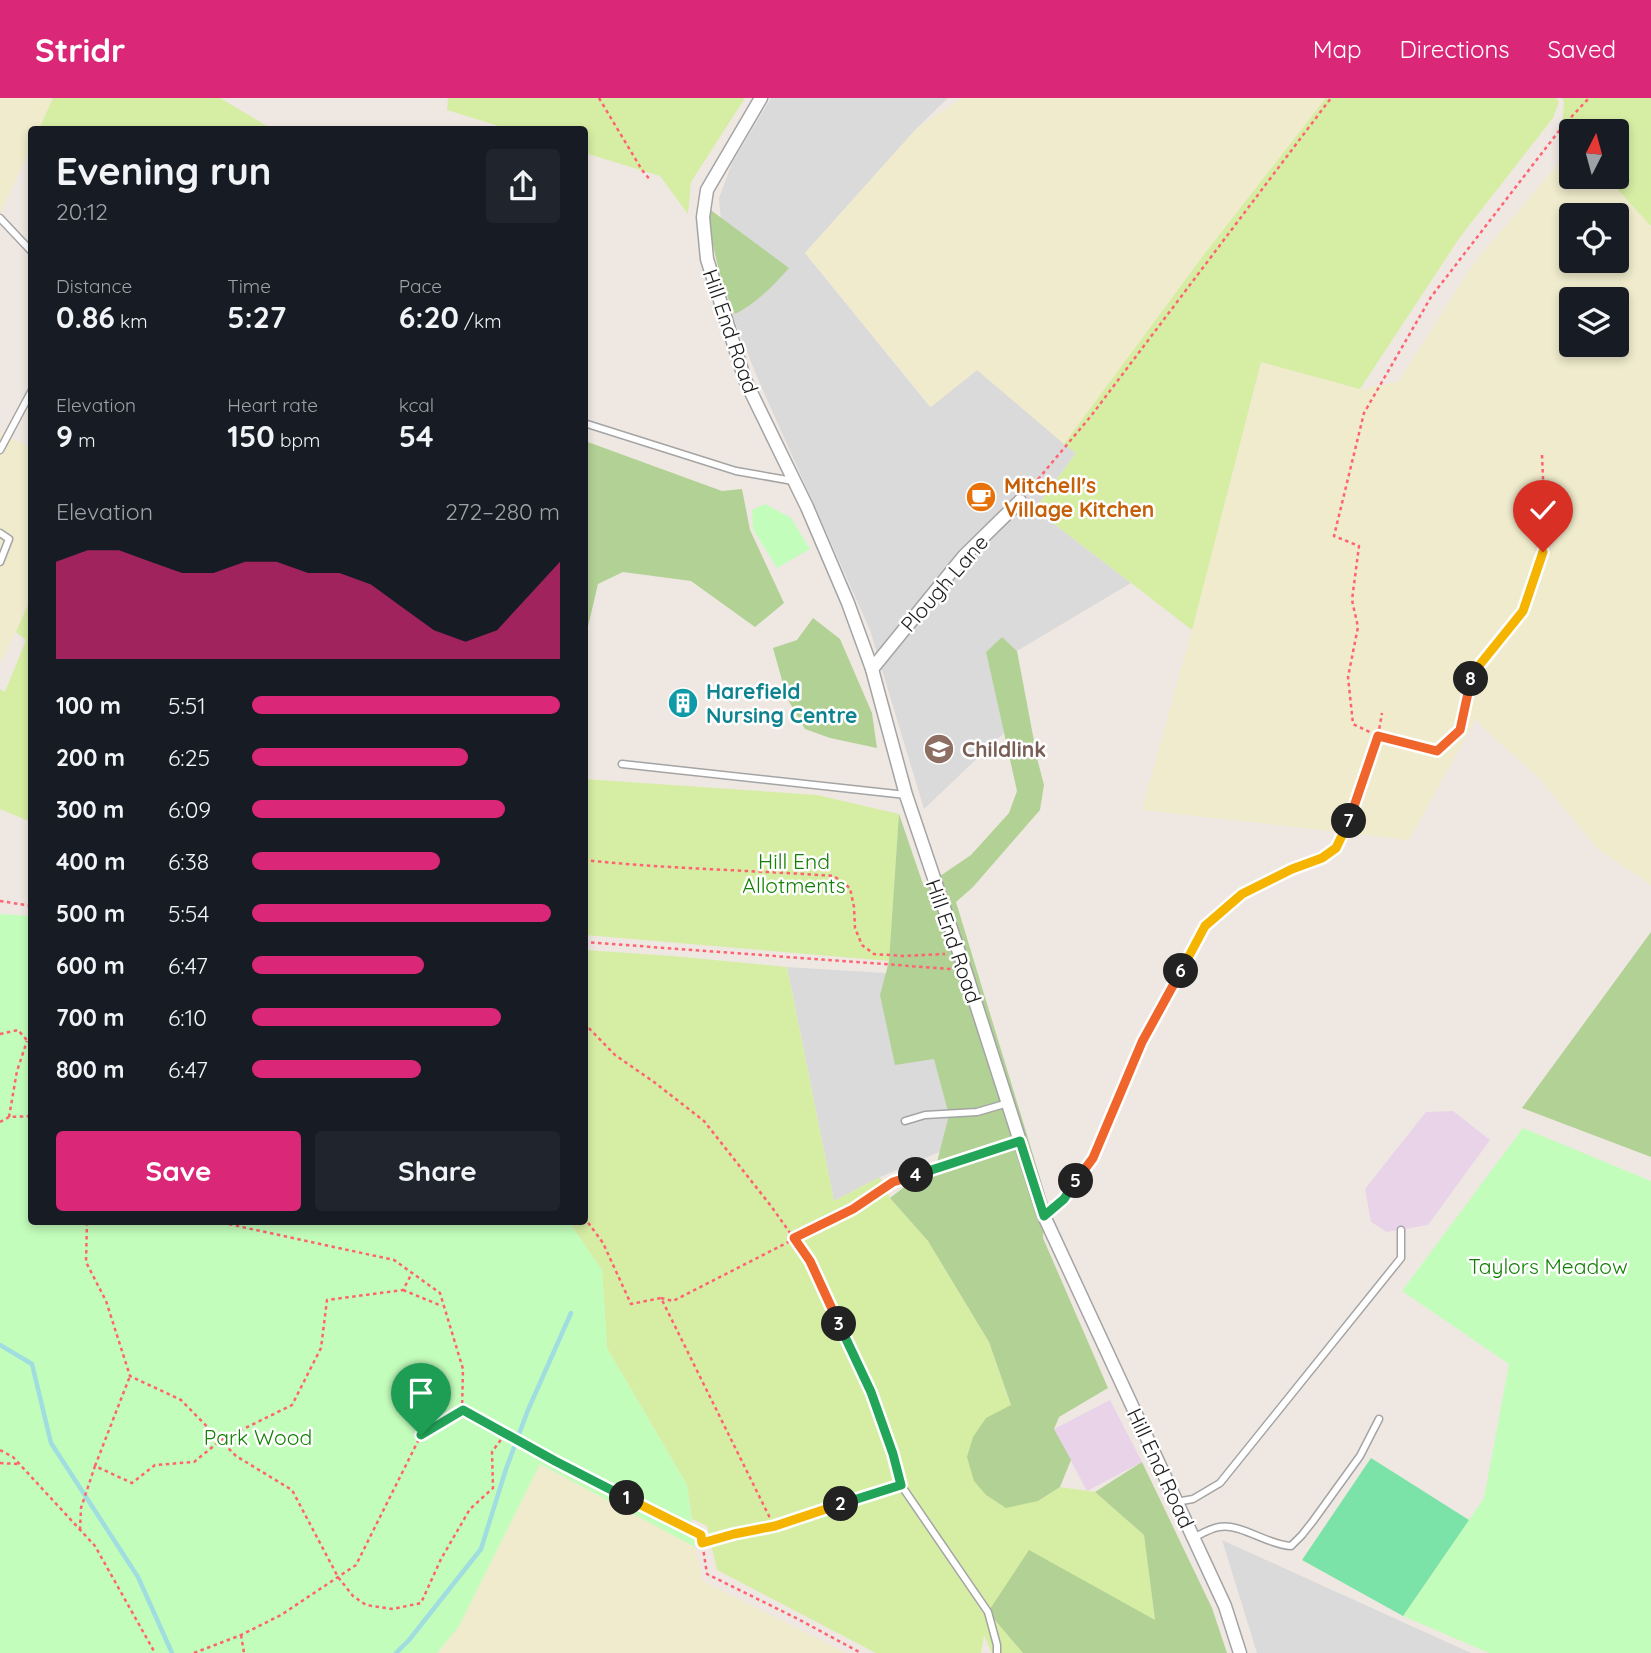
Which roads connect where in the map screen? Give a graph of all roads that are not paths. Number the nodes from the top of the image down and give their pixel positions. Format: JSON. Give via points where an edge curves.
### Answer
{"nodes":[{"id":1,"x":761,"y":98,"type":"edge"},
{"id":2,"x":0,"y":218,"type":"edge"},
{"id":3,"x":28,"y":248,"type":"edge"},
{"id":4,"x":28,"y":398,"type":"edge"},
{"id":5,"x":588,"y":425,"type":"edge"},
{"id":6,"x":0,"y":450,"type":"edge"},
{"id":7,"x":795,"y":482,"type":"junction"},
{"id":8,"x":1020,"y":500,"type":"road end"},
{"id":9,"x":0,"y":533,"type":"edge"},
{"id":10,"x":0,"y":562,"type":"edge"},
{"id":11,"x":872,"y":669,"type":"junction"},
{"id":12,"x":622,"y":764,"type":"dead end"},
{"id":13,"x":906,"y":795,"type":"junction"},
{"id":14,"x":1008,"y":1103,"type":"junction"},
{"id":15,"x":905,"y":1121,"type":"dead end"},
{"id":16,"x":1401,"y":1230,"type":"dead end"},
{"id":17,"x":1379,"y":1419,"type":"dead end"},
{"id":18,"x":1176,"y":1502,"type":"junction"},
{"id":19,"x":775,"y":1526,"type":"road end"},
{"id":20,"x":1193,"y":1538,"type":"junction"},
{"id":21,"x":997,"y":1653,"type":"edge"},
{"id":22,"x":1240,"y":1653,"type":"edge"}],
"edges":[{"from":1,"to":7,"type":"street","name":"Hill End Road","via":[[707,190],[703,217],[707,259],[745,380]]},
{"from":2,"to":3,"type":"lane"},
{"from":4,"to":6,"type":"lane"},
{"from":5,"to":7,"type":"lane","via":[[736,471]]},
{"from":7,"to":11,"type":"street","name":"Hill End Road"},
{"from":8,"to":11,"type":"street","name":"Plough Lane","via":[[964,556]]},
{"from":9,"to":10,"type":"lane","via":[[9,540]]},
{"from":11,"to":13,"type":"street","name":"Hill End Road"},
{"from":12,"to":13,"type":"lane"},
{"from":13,"to":14,"type":"street","name":"Hill End Road"},
{"from":14,"to":15,"type":"lane","via":[[977,1112]]},
{"from":14,"to":18,"type":"street","name":"Hill End Road","via":[[1044,1216]]},
{"from":16,"to":18,"type":"lane","via":[[1401,1258],[1220,1483],[1193,1499]]},
{"from":17,"to":20,"type":"lane","via":[[1360,1456],[1291,1546],[1224,1526]]},
{"from":18,"to":20,"type":"street","name":"Hill End Road"},
{"from":19,"to":21,"type":"lane","via":[[901,1485],[988,1612]]},
{"from":20,"to":22,"type":"street","name":"Hill End Road","via":[[1225,1606]]}]}
